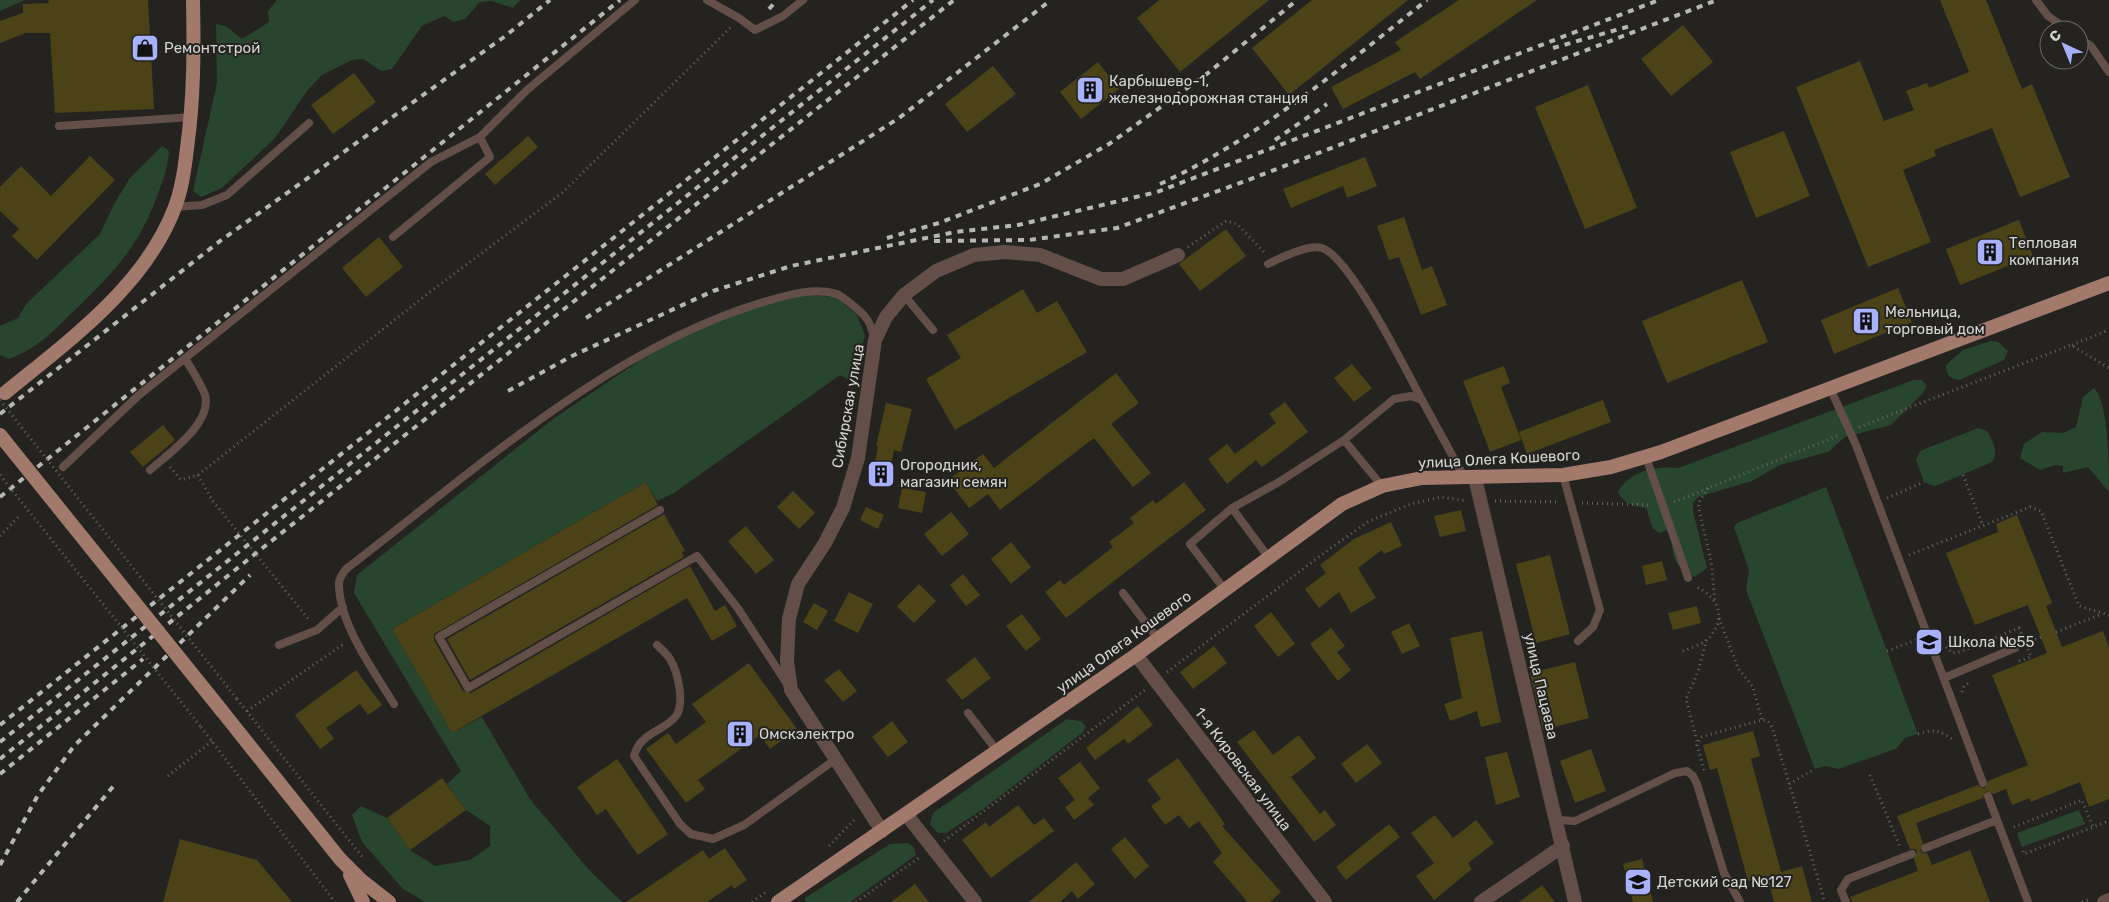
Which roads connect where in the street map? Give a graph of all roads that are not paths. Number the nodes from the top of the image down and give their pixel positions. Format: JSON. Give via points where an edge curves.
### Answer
{"nodes":[{"id":1,"x":193,"y":0,"type":"edge"},
{"id":2,"x":635,"y":0,"type":"edge"},
{"id":3,"x":708,"y":0,"type":"edge"},
{"id":4,"x":803,"y":0,"type":"edge"},
{"id":5,"x":2036,"y":0,"type":"edge"},
{"id":6,"x":2054,"y":20,"type":"edge"},
{"id":7,"x":2089,"y":45,"type":"edge"},
{"id":8,"x":2109,"y":72,"type":"edge"},
{"id":9,"x":192,"y":118,"type":"junction"},
{"id":10,"x":309,"y":123,"type":"dead end"},
{"id":11,"x":59,"y":126,"type":"dead end"},
{"id":12,"x":480,"y":137,"type":"junction"},
{"id":13,"x":175,"y":207,"type":"junction"},
{"id":14,"x":393,"y":237,"type":"dead end"},
{"id":15,"x":1178,"y":255,"type":"road end"},
{"id":16,"x":1270,"y":263,"type":"road end"},
{"id":17,"x":2109,"y":283,"type":"edge"},
{"id":18,"x":904,"y":295,"type":"junction"},
{"id":19,"x":933,"y":330,"type":"dead end"},
{"id":20,"x":875,"y":340,"type":"junction"},
{"id":21,"x":185,"y":358,"type":"junction"},
{"id":22,"x":1830,"y":388,"type":"junction"},
{"id":23,"x":3,"y":396,"type":"edge"},
{"id":24,"x":1422,"y":400,"type":"junction"},
{"id":25,"x":0,"y":435,"type":"edge"},
{"id":26,"x":1344,"y":440,"type":"junction"},
{"id":27,"x":1646,"y":457,"type":"junction"},
{"id":28,"x":63,"y":467,"type":"dead end"},
{"id":29,"x":150,"y":470,"type":"dead end"},
{"id":30,"x":1563,"y":475,"type":"junction"},
{"id":31,"x":1469,"y":477,"type":"junction"},
{"id":32,"x":1382,"y":486,"type":"junction"},
{"id":33,"x":1232,"y":508,"type":"junction"},
{"id":34,"x":660,"y":510,"type":"dead end"},
{"id":35,"x":1269,"y":558,"type":"junction"},
{"id":36,"x":1688,"y":578,"type":"road end"},
{"id":37,"x":1225,"y":590,"type":"junction"},
{"id":38,"x":1123,"y":594,"type":"dead end"},
{"id":39,"x":343,"y":607,"type":"junction"},
{"id":40,"x":1158,"y":639,"type":"junction"},
{"id":41,"x":1578,"y":641,"type":"dead end"},
{"id":42,"x":279,"y":645,"type":"dead end"},
{"id":43,"x":657,"y":645,"type":"dead end"},
{"id":44,"x":2015,"y":648,"type":"dead end"},
{"id":45,"x":1136,"y":655,"type":"junction"},
{"id":46,"x":1944,"y":678,"type":"junction"},
{"id":47,"x":791,"y":690,"type":"junction"},
{"id":48,"x":394,"y":704,"type":"dead end"},
{"id":49,"x":968,"y":713,"type":"dead end"},
{"id":50,"x":998,"y":752,"type":"junction"},
{"id":51,"x":836,"y":759,"type":"junction"},
{"id":52,"x":1984,"y":783,"type":"dead end"},
{"id":53,"x":1988,"y":796,"type":"dead end"},
{"id":54,"x":906,"y":814,"type":"junction"},
{"id":55,"x":1557,"y":820,"type":"junction"},
{"id":56,"x":1998,"y":820,"type":"junction"},
{"id":57,"x":882,"y":831,"type":"junction"},
{"id":58,"x":1563,"y":846,"type":"junction"},
{"id":59,"x":1925,"y":848,"type":"dead end"},
{"id":60,"x":1908,"y":855,"type":"road end"},
{"id":61,"x":340,"y":859,"type":"junction"},
{"id":62,"x":786,"y":900,"type":"edge"},
{"id":63,"x":2109,"y":900,"type":"edge"},
{"id":64,"x":363,"y":902,"type":"edge"},
{"id":65,"x":388,"y":902,"type":"edge"},
{"id":66,"x":975,"y":902,"type":"edge"},
{"id":67,"x":1324,"y":902,"type":"edge"},
{"id":68,"x":1481,"y":902,"type":"edge"},
{"id":69,"x":1575,"y":902,"type":"edge"},
{"id":70,"x":1740,"y":902,"type":"edge"},
{"id":71,"x":1846,"y":902,"type":"edge"},
{"id":72,"x":2028,"y":902,"type":"edge"},
{"id":73,"x":2104,"y":902,"type":"edge"}],
"edges":[{"from":1,"to":9,"type":"main road"},
{"from":2,"to":12,"type":"lane","via":[[527,90]]},
{"from":3,"to":4,"type":"lane","via":[[755,30],[783,16]]},
{"from":5,"to":6,"type":"lane"},
{"from":7,"to":8,"type":"lane"},
{"from":9,"to":11,"type":"lane"},
{"from":9,"to":13,"type":"main road"},
{"from":10,"to":13,"type":"lane","via":[[227,195],[202,205]]},
{"from":12,"to":14,"type":"lane","via":[[490,157]]},
{"from":12,"to":21,"type":"lane","via":[[431,162]]},
{"from":13,"to":23,"type":"main road","via":[[150,253],[114,298],[76,335]]},
{"from":15,"to":18,"type":"street","name":"Сибирская улица","via":[[1124,278],[1101,279],[1040,255],[1005,252],[974,255],[936,271]]},
{"from":16,"to":24,"type":"lane","via":[[1296,251],[1321,248],[1336,257],[1376,315]]},
{"from":17,"to":22,"type":"main road","name":"улица Олега Кошевого"},
{"from":18,"to":19,"type":"lane"},
{"from":18,"to":20,"type":"street","name":"Сибирская улица","via":[[886,317]]},
{"from":20,"to":39,"type":"lane","via":[[867,318],[838,294],[799,291],[746,307],[671,340],[580,391],[346,569],[339,581]]},
{"from":20,"to":47,"type":"street","name":"Сибирская улица","via":[[858,458],[845,500],[825,543],[798,584],[789,619],[787,661]]},
{"from":21,"to":28,"type":"lane","via":[[139,395]]},
{"from":21,"to":29,"type":"lane","via":[[206,397],[202,418],[192,433]]},
{"from":22,"to":27,"type":"main road","name":"улица Олега Кошевого"},
{"from":22,"to":46,"type":"lane","via":[[1850,431]]},
{"from":24,"to":26,"type":"lane","via":[[1411,396],[1394,399]]},
{"from":24,"to":31,"type":"lane"},
{"from":25,"to":61,"type":"main road","bridge":true},
{"from":26,"to":32,"type":"lane"},
{"from":26,"to":33,"type":"lane","via":[[1280,482]]},
{"from":27,"to":30,"type":"main road","name":"улица Олега Кошевого","via":[[1612,467]]},
{"from":27,"to":36,"type":"lane"},
{"from":30,"to":31,"type":"main road","name":"улица Олега Кошевого"},
{"from":30,"to":41,"type":"lane","via":[[1600,610],[1593,627]]},
{"from":31,"to":32,"type":"main road","name":"улица Олега Кошевого","via":[[1422,478]]},
{"from":31,"to":55,"type":"street","name":"улица Пацаева","via":[[1481,503]]},
{"from":32,"to":35,"type":"main road","name":"улица Олега Кошевого","via":[[1342,504]]},
{"from":33,"to":35,"type":"lane"},
{"from":33,"to":37,"type":"lane","via":[[1190,544]]},
{"from":34,"to":47,"type":"lane","via":[[439,637],[468,688],[697,556],[739,610]]},
{"from":35,"to":37,"type":"main road","name":"улица Олега Кошевого"},
{"from":37,"to":40,"type":"main road","name":"улица Олега Кошевого"},
{"from":38,"to":40,"type":"lane"},
{"from":39,"to":42,"type":"lane","via":[[317,630]]},
{"from":39,"to":48,"type":"lane","via":[[355,639]]},
{"from":40,"to":45,"type":"main road","name":"улица Олега Кошевого"},
{"from":43,"to":51,"type":"lane","via":[[671,660],[682,695],[676,716],[646,737],[636,748],[634,756],[680,824],[691,834],[713,839],[744,825]]},
{"from":44,"to":46,"type":"lane"},
{"from":45,"to":50,"type":"main road","name":"улица Олега Кошевого"},
{"from":45,"to":67,"type":"street","name":"1-я Кировская улица"},
{"from":46,"to":52,"type":"lane"},
{"from":47,"to":51,"type":"street"},
{"from":49,"to":50,"type":"lane"},
{"from":50,"to":54,"type":"main road","name":"улица Олега Кошевого"},
{"from":51,"to":57,"type":"street"},
{"from":53,"to":56,"type":"lane"},
{"from":54,"to":57,"type":"main road","name":"улица Олега Кошевого"},
{"from":54,"to":66,"type":"street"},
{"from":55,"to":58,"type":"street","name":"улица Пацаева"},
{"from":55,"to":70,"type":"lane","via":[[1575,821],[1675,773],[1687,771],[1697,784],[1724,873]]},
{"from":56,"to":59,"type":"lane"},
{"from":56,"to":72,"type":"lane"},
{"from":57,"to":62,"type":"main road","name":"улица Олега Кошевого"},
{"from":58,"to":68,"type":"street"},
{"from":58,"to":69,"type":"street","name":"улица Пацаева"},
{"from":60,"to":71,"type":"lane","via":[[1848,879],[1841,890]]},
{"from":61,"to":64,"type":"main road"},
{"from":61,"to":65,"type":"main road"},
{"from":63,"to":73,"type":"street"}]}
